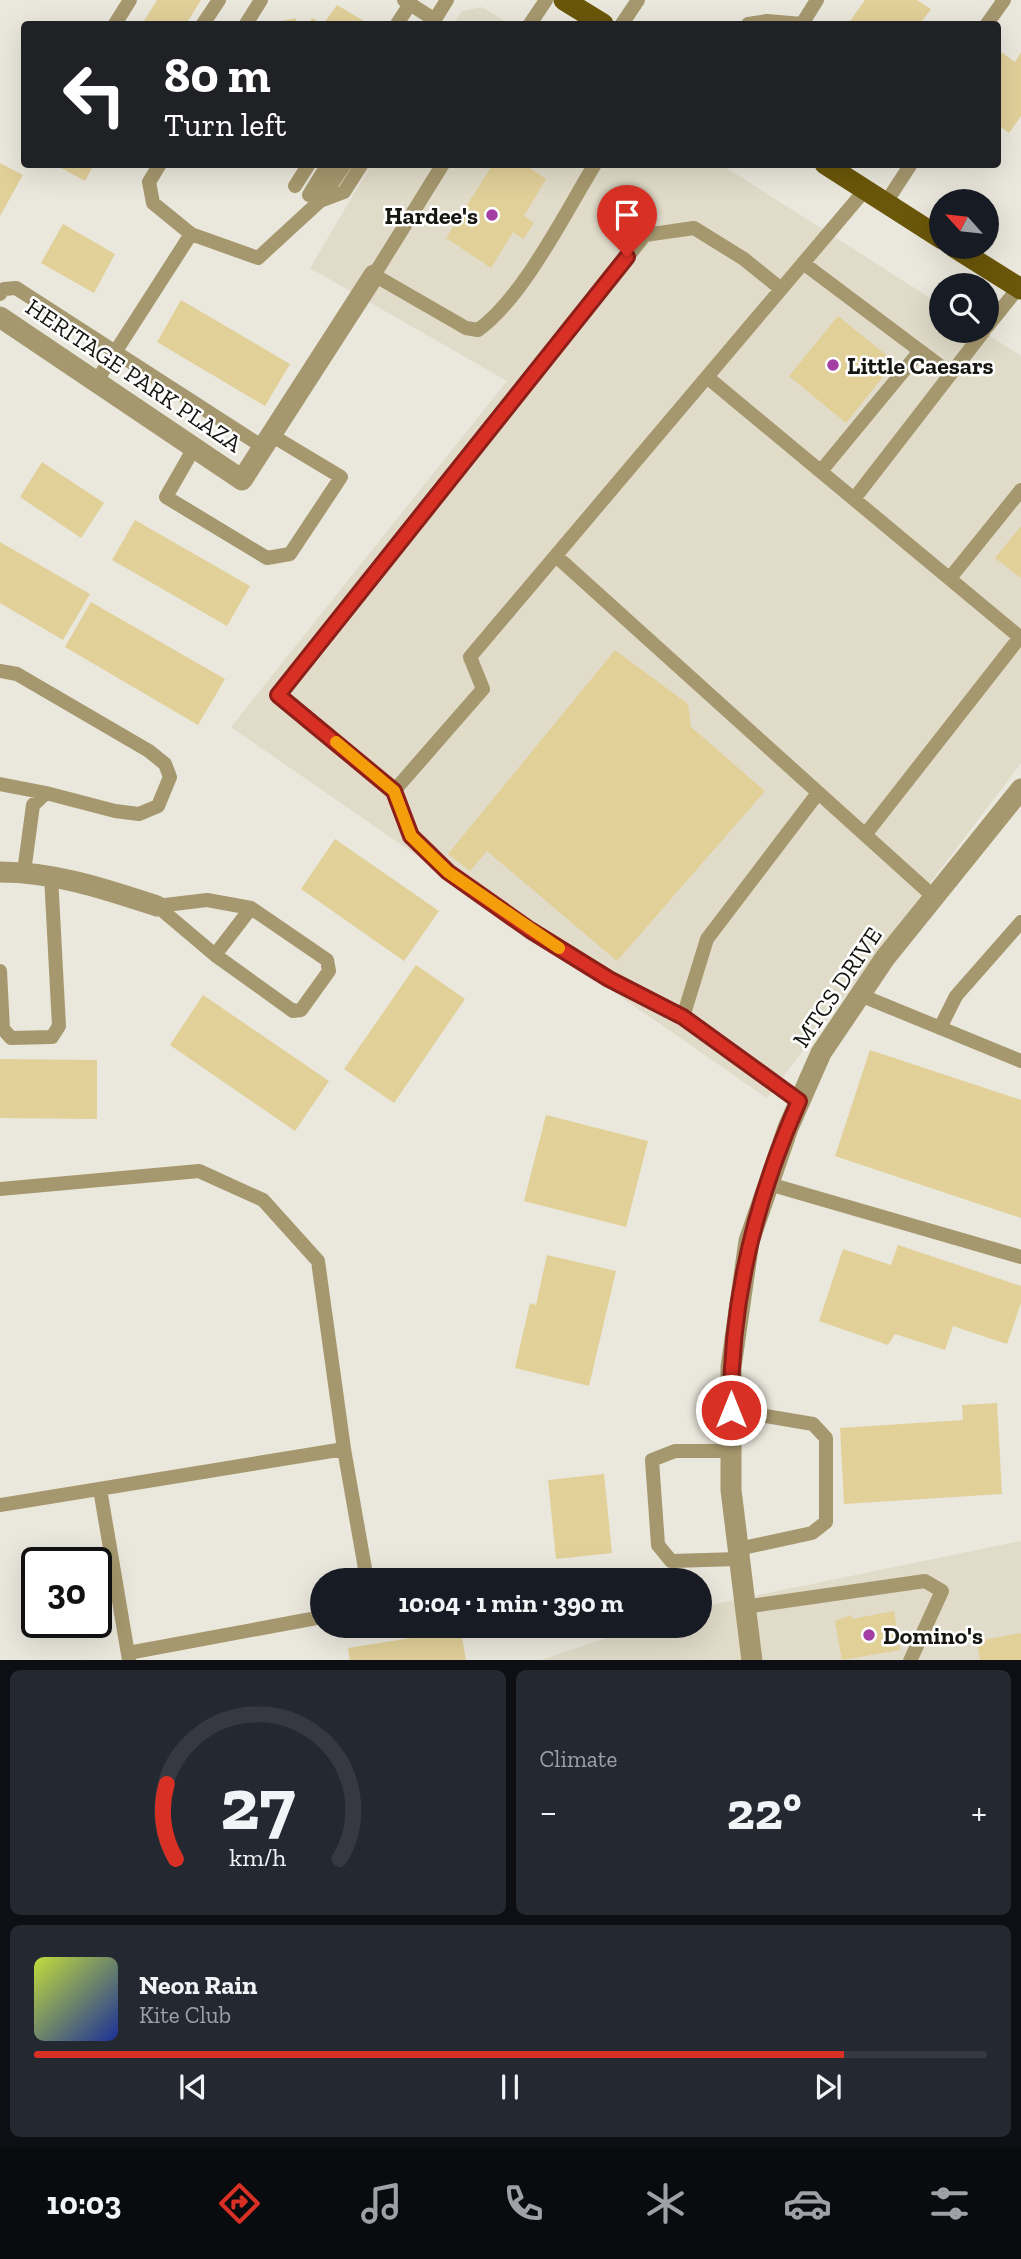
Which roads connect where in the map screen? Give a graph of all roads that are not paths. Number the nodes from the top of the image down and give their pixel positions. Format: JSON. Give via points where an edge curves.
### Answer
{"nodes":[{"id":1,"x":130,"y":0,"type":"edge"},
{"id":2,"x":219,"y":0,"type":"edge"},
{"id":3,"x":261,"y":0,"type":"edge"},
{"id":4,"x":447,"y":0,"type":"edge"},
{"id":5,"x":546,"y":0,"type":"edge"},
{"id":6,"x":564,"y":0,"type":"edge"},
{"id":7,"x":638,"y":0,"type":"edge"},
{"id":8,"x":817,"y":0,"type":"edge"},
{"id":9,"x":1004,"y":0,"type":"edge"},
{"id":10,"x":412,"y":10,"type":"edge"},
{"id":11,"x":117,"y":21,"type":"edge"},
{"id":12,"x":206,"y":21,"type":"edge"},
{"id":13,"x":248,"y":21,"type":"edge"},
{"id":14,"x":431,"y":21,"type":"edge"},
{"id":15,"x":435,"y":21,"type":"edge"},
{"id":16,"x":532,"y":21,"type":"edge"},
{"id":17,"x":598,"y":21,"type":"edge"},
{"id":18,"x":624,"y":21,"type":"edge"},
{"id":19,"x":804,"y":21,"type":"edge"},
{"id":20,"x":989,"y":21,"type":"edge"},
{"id":21,"x":158,"y":168,"type":"edge"},
{"id":22,"x":306,"y":168,"type":"edge"},
{"id":23,"x":326,"y":168,"type":"edge"},
{"id":24,"x":341,"y":168,"type":"edge"},
{"id":25,"x":359,"y":168,"type":"edge"},
{"id":26,"x":441,"y":168,"type":"edge"},
{"id":27,"x":593,"y":168,"type":"edge"},
{"id":28,"x":831,"y":168,"type":"edge"},
{"id":29,"x":908,"y":168,"type":"edge"},
{"id":30,"x":295,"y":186,"type":"dead end"},
{"id":31,"x":865,"y":190,"type":"junction"},
{"id":32,"x":314,"y":198,"type":"junction"},
{"id":33,"x":885,"y":204,"type":"junction"},
{"id":34,"x":929,"y":231,"type":"edge"},
{"id":35,"x":191,"y":234,"type":"junction"},
{"id":36,"x":973,"y":259,"type":"edge"},
{"id":37,"x":803,"y":263,"type":"junction"},
{"id":38,"x":374,"y":275,"type":"junction"},
{"id":39,"x":1020,"y":288,"type":"edge"},
{"id":40,"x":781,"y":289,"type":"junction"},
{"id":41,"x":0,"y":294,"type":"edge"},
{"id":42,"x":999,"y":313,"type":"edge"},
{"id":43,"x":0,"y":317,"type":"edge"},
{"id":44,"x":975,"y":343,"type":"edge"},
{"id":45,"x":917,"y":349,"type":"junction"},
{"id":46,"x":116,"y":351,"type":"junction"},
{"id":47,"x":951,"y":374,"type":"junction"},
{"id":48,"x":707,"y":377,"type":"junction"},
{"id":49,"x":96,"y":382,"type":"junction"},
{"id":50,"x":267,"y":441,"type":"junction"},
{"id":51,"x":194,"y":448,"type":"junction"},
{"id":52,"x":821,"y":471,"type":"junction"},
{"id":53,"x":1021,"y":490,"type":"edge"},
{"id":54,"x":854,"y":499,"type":"junction"},
{"id":55,"x":556,"y":556,"type":"junction"},
{"id":56,"x":950,"y":579,"type":"junction"},
{"id":57,"x":1020,"y":637,"type":"edge"},
{"id":58,"x":0,"y":671,"type":"edge"},
{"id":59,"x":0,"y":784,"type":"edge"},
{"id":60,"x":1021,"y":789,"type":"edge"},
{"id":61,"x":394,"y":791,"type":"junction"},
{"id":62,"x":46,"y":793,"type":"junction"},
{"id":63,"x":818,"y":793,"type":"junction"},
{"id":64,"x":865,"y":835,"type":"junction"},
{"id":65,"x":0,"y":872,"type":"edge"},
{"id":66,"x":24,"y":872,"type":"junction"},
{"id":67,"x":51,"y":876,"type":"junction"},
{"id":68,"x":934,"y":897,"type":"junction"},
{"id":69,"x":157,"y":906,"type":"junction"},
{"id":70,"x":251,"y":908,"type":"junction"},
{"id":71,"x":1021,"y":922,"type":"edge"},
{"id":72,"x":215,"y":955,"type":"junction"},
{"id":73,"x":0,"y":971,"type":"edge"},
{"id":74,"x":860,"y":995,"type":"junction"},
{"id":75,"x":683,"y":1017,"type":"junction"},
{"id":76,"x":940,"y":1028,"type":"junction"},
{"id":77,"x":1021,"y":1061,"type":"edge"},
{"id":78,"x":799,"y":1101,"type":"junction"},
{"id":79,"x":769,"y":1184,"type":"junction"},
{"id":80,"x":0,"y":1189,"type":"edge"},
{"id":81,"x":1021,"y":1256,"type":"edge"},
{"id":82,"x":731,"y":1410,"type":"junction"},
{"id":83,"x":344,"y":1449,"type":"junction"},
{"id":84,"x":731,"y":1451,"type":"junction"},
{"id":85,"x":100,"y":1489,"type":"junction"},
{"id":86,"x":0,"y":1505,"type":"edge"},
{"id":87,"x":738,"y":1554,"type":"junction"},
{"id":88,"x":365,"y":1568,"type":"edge"},
{"id":89,"x":744,"y":1607,"type":"junction"},
{"id":90,"x":310,"y":1619,"type":"edge"},
{"id":91,"x":128,"y":1657,"type":"edge"},
{"id":92,"x":752,"y":1660,"type":"edge"},
{"id":93,"x":910,"y":1660,"type":"edge"}],
"edges":[{"from":1,"to":11,"type":"lane"},
{"from":2,"to":12,"type":"lane"},
{"from":3,"to":13,"type":"lane"},
{"from":4,"to":15,"type":"lane"},
{"from":5,"to":16,"type":"lane"},
{"from":6,"to":17,"type":"main road"},
{"from":7,"to":18,"type":"lane"},
{"from":8,"to":19,"type":"lane"},
{"from":9,"to":20,"type":"lane"},
{"from":10,"to":14,"type":"lane"},
{"from":21,"to":35,"type":"lane","via":[[149,182],[153,203]]},
{"from":22,"to":30,"type":"lane"},
{"from":23,"to":32,"type":"lane"},
{"from":24,"to":32,"type":"lane"},
{"from":25,"to":32,"type":"lane","via":[[344,192]]},
{"from":26,"to":38,"type":"lane","name":"HERITAGE PARK PLAZA"},
{"from":27,"to":38,"type":"lane","via":[[530,270],[478,330],[466,328]]},
{"from":28,"to":31,"type":"main road"},
{"from":29,"to":33,"type":"lane"},
{"from":31,"to":33,"type":"main road"},
{"from":31,"to":37,"type":"lane"},
{"from":32,"to":35,"type":"lane","via":[[258,258]]},
{"from":33,"to":34,"type":"main road"},
{"from":35,"to":46,"type":"lane"},
{"from":36,"to":39,"type":"main road"},
{"from":37,"to":40,"type":"lane"},
{"from":37,"to":45,"type":"lane"},
{"from":38,"to":50,"type":"street","name":"HERITAGE PARK PLAZA"},
{"from":39,"to":42,"type":"lane"},
{"from":40,"to":48,"type":"lane"},
{"from":40,"to":61,"type":"lane","via":[[694,228],[645,235],[278,695]]},
{"from":41,"to":46,"type":"lane","via":[[16,288]]},
{"from":43,"to":49,"type":"street","name":"HERITAGE PARK PLAZA"},
{"from":44,"to":47,"type":"lane"},
{"from":45,"to":47,"type":"lane"},
{"from":45,"to":52,"type":"lane","via":[[841,436],[839,448]]},
{"from":46,"to":49,"type":"lane"},
{"from":46,"to":50,"type":"lane"},
{"from":47,"to":54,"type":"lane"},
{"from":48,"to":52,"type":"lane"},
{"from":48,"to":55,"type":"lane"},
{"from":49,"to":51,"type":"street","name":"HERITAGE PARK PLAZA"},
{"from":50,"to":51,"type":"street","name":"HERITAGE PARK PLAZA","via":[[242,480]]},
{"from":50,"to":51,"type":"lane","via":[[341,477],[290,554],[267,558],[166,497]]},
{"from":52,"to":54,"type":"lane"},
{"from":53,"to":56,"type":"lane"},
{"from":54,"to":56,"type":"lane"},
{"from":55,"to":61,"type":"lane","via":[[470,657],[483,689]]},
{"from":55,"to":63,"type":"lane"},
{"from":56,"to":57,"type":"lane"},
{"from":57,"to":64,"type":"lane"},
{"from":58,"to":62,"type":"lane","via":[[17,674],[149,751],[165,764],[170,777],[158,806],[139,814]]},
{"from":59,"to":62,"type":"lane"},
{"from":60,"to":68,"type":"street","name":"MTCS DRIVE"},
{"from":61,"to":75,"type":"lane","via":[[411,836],[448,872],[629,991]]},
{"from":62,"to":66,"type":"lane","via":[[33,805]]},
{"from":63,"to":64,"type":"lane"},
{"from":63,"to":75,"type":"lane","via":[[706,939]]},
{"from":64,"to":68,"type":"lane"},
{"from":65,"to":66,"type":"street"},
{"from":66,"to":67,"type":"street"},
{"from":67,"to":69,"type":"street"},
{"from":67,"to":73,"type":"lane","via":[[59,1026],[52,1037],[11,1038],[4,1028]]},
{"from":68,"to":74,"type":"street","name":"MTCS DRIVE"},
{"from":69,"to":70,"type":"lane","via":[[207,900]]},
{"from":69,"to":72,"type":"lane"},
{"from":70,"to":72,"type":"lane"},
{"from":70,"to":72,"type":"lane","via":[[327,960],[329,971],[301,1010],[293,1011]]},
{"from":71,"to":76,"type":"lane","via":[[956,996]]},
{"from":74,"to":76,"type":"lane"},
{"from":74,"to":78,"type":"street","name":"MTCS DRIVE","via":[[821,1053]]},
{"from":75,"to":78,"type":"lane"},
{"from":76,"to":77,"type":"lane"},
{"from":78,"to":79,"type":"street","name":"MTCS DRIVE"},
{"from":79,"to":81,"type":"lane"},
{"from":79,"to":82,"type":"street","name":"MTCS DRIVE","via":[[749,1241],[731,1367]]},
{"from":80,"to":83,"type":"lane","via":[[199,1171],[263,1200],[317,1261]]},
{"from":82,"to":84,"type":"street","name":"MTCS DRIVE"},
{"from":82,"to":87,"type":"lane","via":[[813,1424],[826,1438],[826,1522],[812,1533]]},
{"from":83,"to":85,"type":"lane"},
{"from":83,"to":88,"type":"lane"},
{"from":84,"to":87,"type":"street","name":"MTCS DRIVE"},
{"from":84,"to":87,"type":"lane","via":[[675,1451],[652,1460],[658,1545],[671,1560]]},
{"from":85,"to":86,"type":"lane"},
{"from":85,"to":91,"type":"lane"},
{"from":87,"to":89,"type":"street","name":"MTCS DRIVE"},
{"from":89,"to":92,"type":"street","name":"MTCS DRIVE"},
{"from":89,"to":93,"type":"lane","via":[[925,1581],[942,1591]]},
{"from":90,"to":91,"type":"lane"}]}
